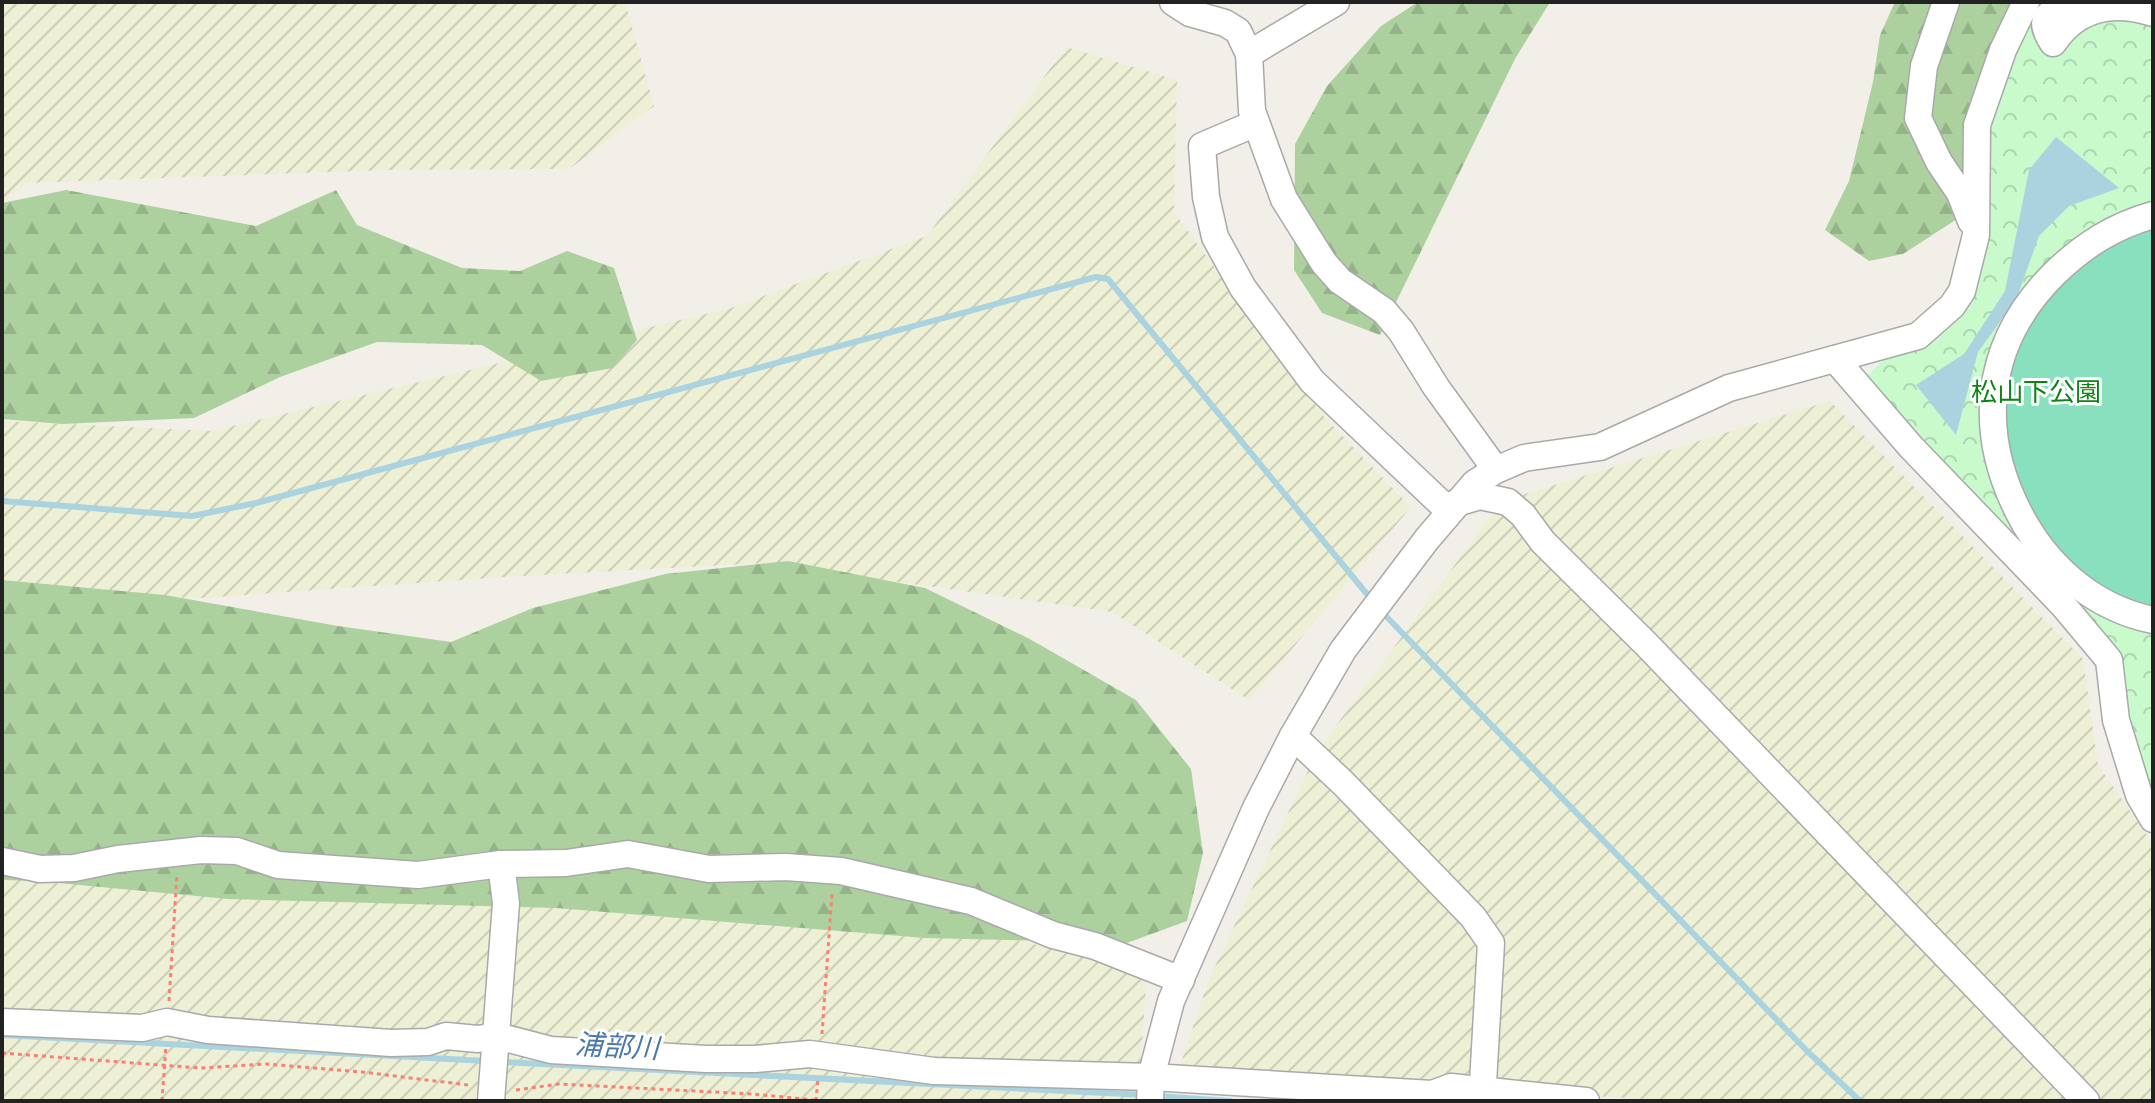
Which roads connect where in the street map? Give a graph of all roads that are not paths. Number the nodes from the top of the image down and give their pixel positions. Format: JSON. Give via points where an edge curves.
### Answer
{"nodes":[{"id":1,"x":1173,"y":2,"type":"edge"},
{"id":2,"x":1336,"y":2,"type":"edge"},
{"id":3,"x":1946,"y":2,"type":"edge"},
{"id":4,"x":2026,"y":2,"type":"edge"},
{"id":5,"x":2070,"y":2,"type":"edge"},
{"id":6,"x":2118,"y":2,"type":"edge"},
{"id":7,"x":2152,"y":11,"type":"edge"},
{"id":8,"x":1249,"y":54,"type":"junction"},
{"id":9,"x":1256,"y":123,"type":"junction"},
{"id":10,"x":2153,"y":199,"type":"edge"},
{"id":11,"x":2142,"y":218,"type":"edge"},
{"id":12,"x":1976,"y":235,"type":"junction"},
{"id":13,"x":1835,"y":359,"type":"junction"},
{"id":14,"x":1496,"y":470,"type":"junction"},
{"id":15,"x":1452,"y":507,"type":"junction"},
{"id":16,"x":2153,"y":620,"type":"edge"},
{"id":17,"x":1293,"y":736,"type":"junction"},
{"id":18,"x":2153,"y":819,"type":"edge"},
{"id":19,"x":2,"y":861,"type":"edge"},
{"id":20,"x":501,"y":864,"type":"junction"},
{"id":21,"x":1181,"y":980,"type":"junction"},
{"id":22,"x":2,"y":1022,"type":"edge"},
{"id":23,"x":497,"y":1036,"type":"junction"},
{"id":24,"x":1150,"y":1089,"type":"edge"},
{"id":25,"x":491,"y":1095,"type":"edge"},
{"id":26,"x":1482,"y":1096,"type":"edge"},
{"id":27,"x":1586,"y":1101,"type":"edge"},
{"id":28,"x":2086,"y":1101,"type":"edge"}],
"edges":[{"from":1,"to":8,"type":"street","via":[[1238,31]]},
{"from":2,"to":8,"type":"street"},
{"from":3,"to":12,"type":"street","via":[[1924,66],[1918,118],[1960,193]]},
{"from":4,"to":12,"type":"street","via":[[1977,125]]},
{"from":5,"to":6,"type":"street","via":[[2047,15],[2044,24],[2053,43],[2079,14]]},
{"from":6,"to":7,"type":"street"},
{"from":8,"to":9,"type":"street"},
{"from":9,"to":14,"type":"street","via":[[1284,199],[1324,263],[1401,331]]},
{"from":9,"to":15,"type":"street","via":[[1202,146],[1215,237],[1243,288],[1312,381]]},
{"from":10,"to":11,"type":"street"},
{"from":11,"to":16,"type":"street","via":[[2077,251],[2027,303],[2006,340],[1996,380],[1994,428],[2005,485],[2050,561],[2105,602]]},
{"from":12,"to":13,"type":"street","via":[[1962,291],[1937,322],[1918,336]]},
{"from":13,"to":14,"type":"street","via":[[1729,388],[1600,447],[1524,458]]},
{"from":13,"to":18,"type":"street","via":[[2109,660],[2116,720],[2139,795]]},
{"from":14,"to":15,"type":"street"},
{"from":15,"to":17,"type":"street","via":[[1343,650]]},
{"from":15,"to":28,"type":"street","via":[[1480,496],[1508,502],[1523,515],[1543,542]]},
{"from":17,"to":21,"type":"street"},
{"from":17,"to":26,"type":"street","via":[[1473,917],[1491,943]]},
{"from":19,"to":20,"type":"street","via":[[40,869],[74,868],[201,850],[237,851],[278,865],[418,875]]},
{"from":20,"to":21,"type":"street","via":[[566,863],[628,854],[709,869],[834,870],[971,901]]},
{"from":20,"to":23,"type":"street","via":[[506,903]]},
{"from":21,"to":24,"type":"street"},
{"from":22,"to":23,"type":"street","via":[[142,1028],[167,1022],[208,1030],[391,1043]]},
{"from":23,"to":24,"type":"street","via":[[551,1050],[706,1059],[820,1055],[934,1071]]},
{"from":23,"to":25,"type":"street"},
{"from":24,"to":26,"type":"street","via":[[1432,1094],[1451,1087]]},
{"from":26,"to":27,"type":"street"}]}
